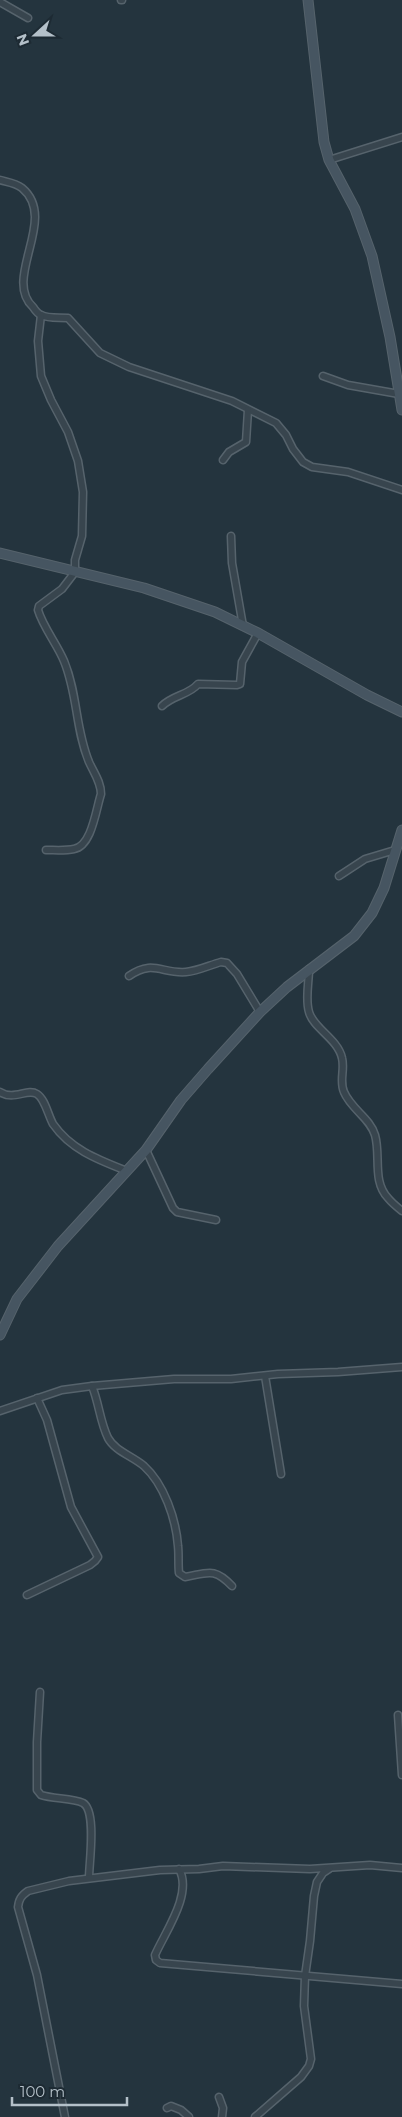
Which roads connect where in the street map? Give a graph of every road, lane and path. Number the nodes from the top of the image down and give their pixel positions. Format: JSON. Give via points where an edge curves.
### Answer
{"nodes":[{"id":1,"x":308,"y":0,"type":"edge"},
{"id":2,"x":0,"y":2,"type":"edge"},
{"id":3,"x":28,"y":18,"type":"dead end"},
{"id":4,"x":402,"y":137,"type":"edge"},
{"id":5,"x":329,"y":160,"type":"junction"},
{"id":6,"x":0,"y":180,"type":"edge"},
{"id":7,"x":41,"y":315,"type":"junction"},
{"id":8,"x":323,"y":376,"type":"dead end"},
{"id":9,"x":399,"y":394,"type":"junction"},
{"id":10,"x":248,"y":410,"type":"junction"},
{"id":11,"x":402,"y":410,"type":"edge"},
{"id":12,"x":222,"y":460,"type":"dead end"},
{"id":13,"x":402,"y":490,"type":"edge"},
{"id":14,"x":231,"y":536,"type":"dead end"},
{"id":15,"x":0,"y":553,"type":"edge"},
{"id":16,"x":75,"y":572,"type":"junction"},
{"id":17,"x":244,"y":626,"type":"junction"},
{"id":18,"x":258,"y":633,"type":"junction"},
{"id":19,"x":162,"y":706,"type":"dead end"},
{"id":20,"x":402,"y":712,"type":"edge"},
{"id":21,"x":402,"y":830,"type":"edge"},
{"id":22,"x":46,"y":850,"type":"dead end"},
{"id":23,"x":395,"y":850,"type":"junction"},
{"id":24,"x":339,"y":876,"type":"dead end"},
{"id":25,"x":309,"y":969,"type":"junction"},
{"id":26,"x":129,"y":976,"type":"dead end"},
{"id":27,"x":260,"y":1012,"type":"junction"},
{"id":28,"x":0,"y":1092,"type":"edge"},
{"id":29,"x":146,"y":1150,"type":"junction"},
{"id":30,"x":127,"y":1171,"type":"junction"},
{"id":31,"x":402,"y":1211,"type":"edge"},
{"id":32,"x":216,"y":1220,"type":"dead end"},
{"id":33,"x":0,"y":1335,"type":"edge"},
{"id":34,"x":402,"y":1367,"type":"edge"},
{"id":35,"x":265,"y":1376,"type":"junction"},
{"id":36,"x":92,"y":1386,"type":"junction"},
{"id":37,"x":37,"y":1398,"type":"junction"},
{"id":38,"x":0,"y":1411,"type":"edge"},
{"id":39,"x":281,"y":1474,"type":"dead end"},
{"id":40,"x":232,"y":1586,"type":"dead end"},
{"id":41,"x":27,"y":1595,"type":"dead end"},
{"id":42,"x":40,"y":1692,"type":"dead end"},
{"id":43,"x":398,"y":1715,"type":"dead end"},
{"id":44,"x":402,"y":1775,"type":"edge"},
{"id":45,"x":333,"y":1867,"type":"junction"},
{"id":46,"x":402,"y":1868,"type":"edge"},
{"id":47,"x":179,"y":1869,"type":"junction"},
{"id":48,"x":89,"y":1878,"type":"junction"},
{"id":49,"x":305,"y":1976,"type":"junction"},
{"id":50,"x":402,"y":1984,"type":"edge"},
{"id":51,"x":219,"y":2097,"type":"dead end"},
{"id":52,"x":167,"y":2108,"type":"dead end"},
{"id":53,"x":65,"y":2117,"type":"edge"},
{"id":54,"x":189,"y":2117,"type":"edge"},
{"id":55,"x":222,"y":2117,"type":"edge"},
{"id":56,"x":254,"y":2117,"type":"edge"}],
"edges":[{"from":1,"to":5,"type":"street","via":[[324,142]]},
{"from":2,"to":3,"type":"street"},
{"from":4,"to":5,"type":"street"},
{"from":5,"to":9,"type":"street","via":[[355,210],[372,256]]},
{"from":6,"to":7,"type":"street","via":[[22,188],[35,213],[24,271],[25,295]]},
{"from":7,"to":10,"type":"street","via":[[68,318],[94,348],[108,357],[232,401]]},
{"from":7,"to":16,"type":"street","via":[[38,341],[41,376],[71,439],[83,492],[82,536]]},
{"from":8,"to":9,"type":"street","via":[[348,385]]},
{"from":9,"to":11,"type":"street"},
{"from":10,"to":12,"type":"street","via":[[246,442]]},
{"from":10,"to":13,"type":"street","via":[[282,428],[302,462],[312,467],[348,472]]},
{"from":14,"to":17,"type":"street","via":[[232,563]]},
{"from":15,"to":16,"type":"street"},
{"from":16,"to":17,"type":"street","via":[[144,588],[215,612]]},
{"from":16,"to":22,"type":"street","via":[[62,589],[38,610],[65,662],[76,700],[79,731],[101,794],[84,844],[74,849]]},
{"from":17,"to":18,"type":"street"},
{"from":18,"to":19,"type":"street","via":[[242,662],[240,684],[198,684]]},
{"from":18,"to":20,"type":"street"},
{"from":21,"to":23,"type":"street"},
{"from":23,"to":24,"type":"street","via":[[365,860]]},
{"from":23,"to":25,"type":"street","via":[[384,888],[372,913],[354,936]]},
{"from":25,"to":27,"type":"street"},
{"from":25,"to":31,"type":"street","via":[[309,1014],[342,1058],[344,1093],[375,1134],[377,1172],[383,1192]]},
{"from":26,"to":27,"type":"street","via":[[146,968],[184,972],[227,963]]},
{"from":27,"to":29,"type":"street","via":[[181,1100]]},
{"from":28,"to":30,"type":"street","via":[[13,1096],[34,1092],[39,1095],[54,1125],[79,1149]]},
{"from":29,"to":30,"type":"street"},
{"from":29,"to":32,"type":"street","via":[[173,1208],[184,1214]]},
{"from":30,"to":33,"type":"street","via":[[58,1246],[17,1300]]},
{"from":34,"to":35,"type":"street"},
{"from":35,"to":36,"type":"street"},
{"from":35,"to":39,"type":"street"},
{"from":36,"to":37,"type":"street"},
{"from":36,"to":40,"type":"street","via":[[108,1437],[114,1446],[147,1468],[169,1505],[178,1546],[179,1573],[185,1577],[214,1572]]},
{"from":37,"to":38,"type":"street"},
{"from":37,"to":41,"type":"street","via":[[47,1420],[71,1507],[98,1557],[90,1565]]},
{"from":42,"to":48,"type":"street","via":[[37,1790],[41,1795],[82,1802],[88,1807],[91,1819]]},
{"from":43,"to":44,"type":"street"},
{"from":45,"to":46,"type":"street","via":[[370,1865]]},
{"from":45,"to":47,"type":"street"},
{"from":45,"to":49,"type":"street","via":[[322,1873],[317,1882]]},
{"from":47,"to":48,"type":"street"},
{"from":47,"to":49,"type":"street","via":[[183,1886],[180,1898],[155,1955],[156,1960],[160,1963]]},
{"from":48,"to":53,"type":"street","via":[[28,1891],[19,1899],[18,1907],[37,1976]]},
{"from":49,"to":50,"type":"street"},
{"from":49,"to":56,"type":"street","via":[[309,2066],[301,2077]]},
{"from":51,"to":55,"type":"street"},
{"from":52,"to":54,"type":"street","via":[[171,2106],[181,2110]]}]}
